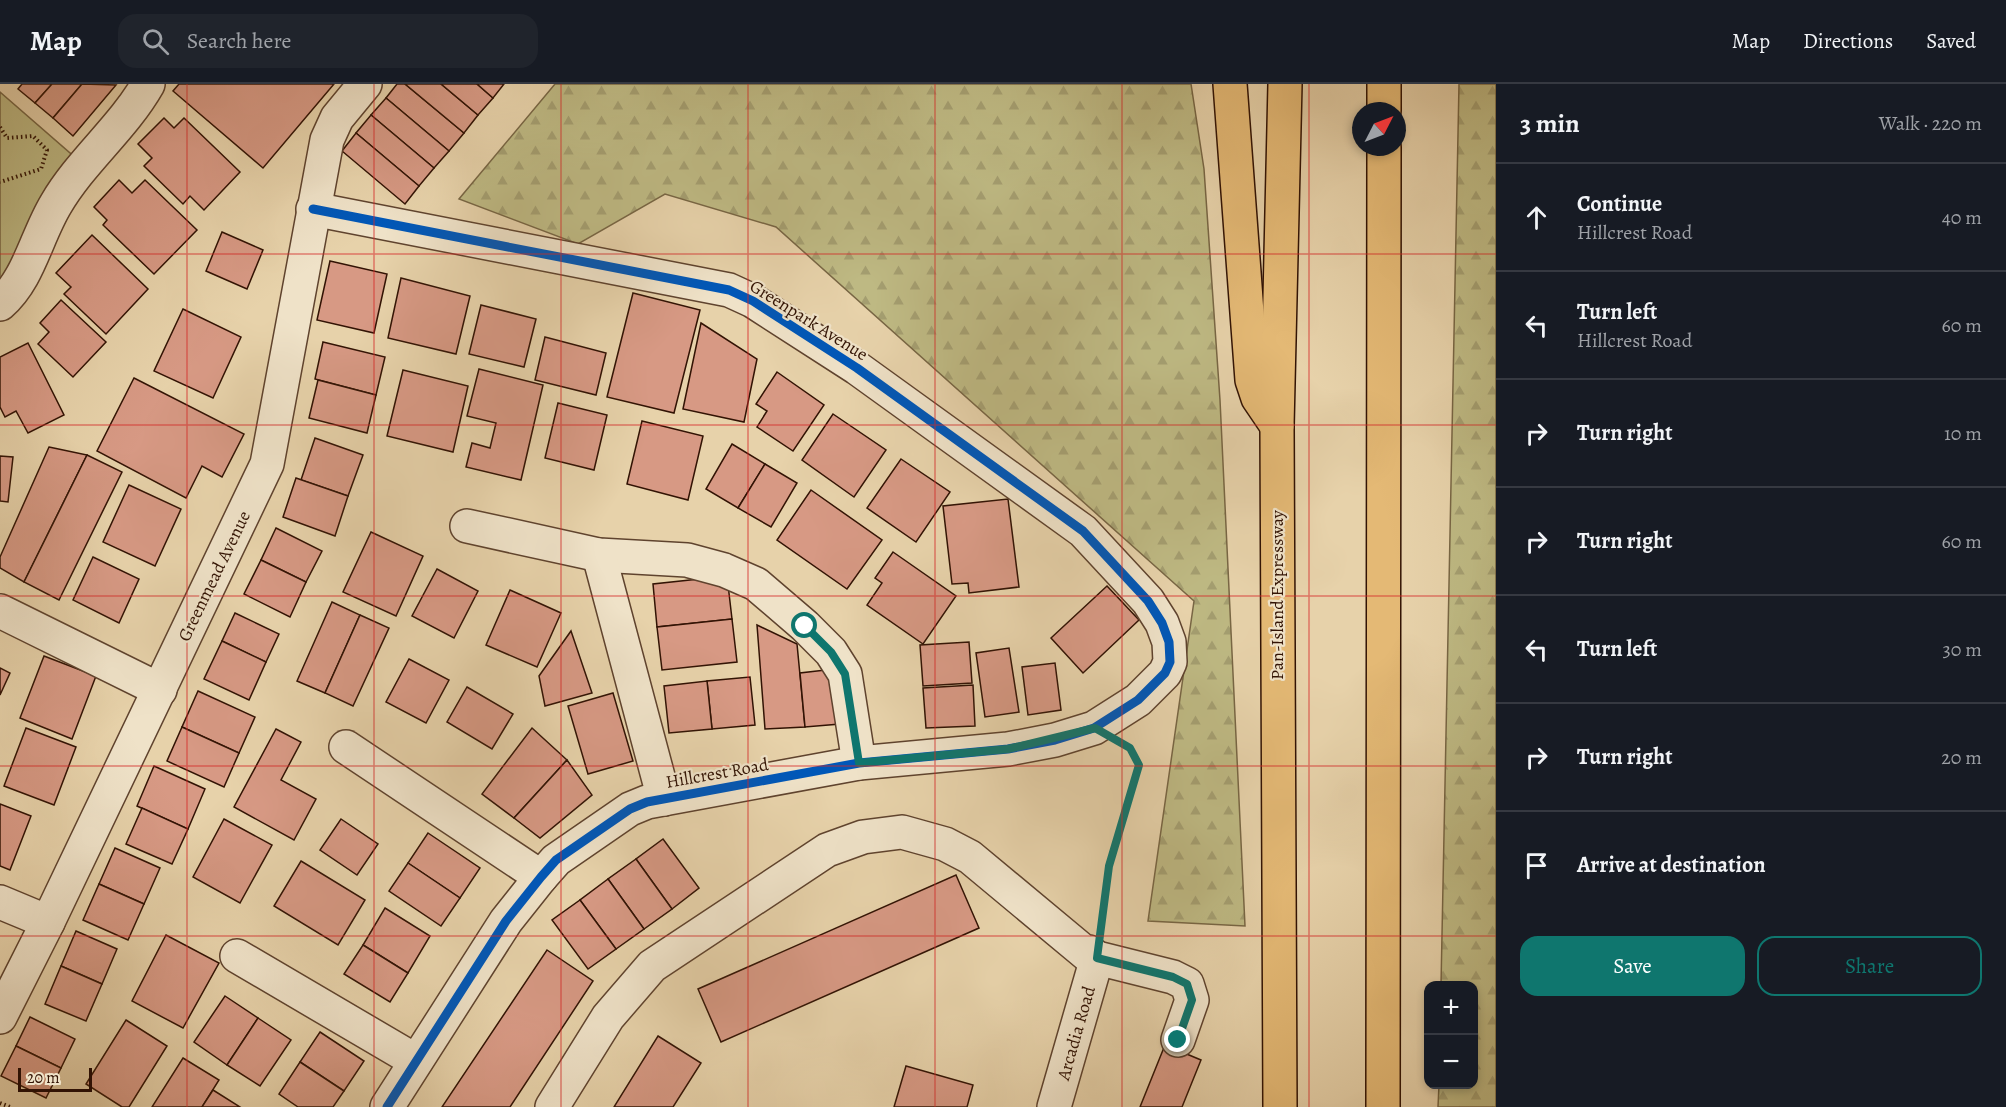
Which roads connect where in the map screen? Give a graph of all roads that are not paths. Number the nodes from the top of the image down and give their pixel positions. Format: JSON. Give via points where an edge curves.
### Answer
{"nodes":[{"id":1,"x":148,"y":84,"type":"edge"},
{"id":2,"x":365,"y":84,"type":"edge"},
{"id":3,"x":1230,"y":84,"type":"edge"},
{"id":4,"x":1284,"y":84,"type":"edge"},
{"id":5,"x":1384,"y":84,"type":"edge"},
{"id":6,"x":1384,"y":102,"type":"edge"},
{"id":7,"x":1384,"y":156,"type":"edge"},
{"id":8,"x":313,"y":209,"type":"junction"},
{"id":9,"x":0,"y":304,"type":"edge"},
{"id":10,"x":1277,"y":426,"type":"junction"},
{"id":11,"x":467,"y":526,"type":"dead end"},
{"id":12,"x":599,"y":555,"type":"junction"},
{"id":13,"x":0,"y":611,"type":"edge"},
{"id":14,"x":1170,"y":662,"type":"joint"},
{"id":15,"x":160,"y":690,"type":"junction"},
{"id":16,"x":346,"y":747,"type":"dead end"},
{"id":17,"x":859,"y":763,"type":"junction"},
{"id":18,"x":664,"y":799,"type":"junction"},
{"id":19,"x":541,"y":877,"type":"junction"},
{"id":20,"x":0,"y":902,"type":"edge"},
{"id":21,"x":48,"y":922,"type":"junction"},
{"id":22,"x":237,"y":956,"type":"dead end"},
{"id":23,"x":1097,"y":958,"type":"junction"},
{"id":24,"x":0,"y":1017,"type":"edge"},
{"id":25,"x":1178,"y":1040,"type":"dead end"},
{"id":26,"x":416,"y":1061,"type":"junction"},
{"id":27,"x":387,"y":1107,"type":"edge"},
{"id":28,"x":552,"y":1107,"type":"edge"},
{"id":29,"x":1054,"y":1107,"type":"edge"},
{"id":30,"x":1280,"y":1107,"type":"edge"},
{"id":31,"x":1383,"y":1107,"type":"edge"}],
"edges":[{"from":1,"to":9,"type":"street","via":[[56,202],[22,276]]},
{"from":2,"to":8,"type":"street","name":"Greenmead Avenue","via":[[337,118],[327,140]]},
{"from":3,"to":10,"type":"highway","via":[[1252,380],[1258,398]]},
{"from":4,"to":10,"type":"highway","name":"Pan-Island Expressway"},
{"from":5,"to":6,"type":"highway"},
{"from":7,"to":31,"type":"highway"},
{"from":8,"to":14,"type":"street","name":"Greenpark Avenue","via":[[729,290],[753,302],[857,368],[1083,531],[1148,601],[1169,642]]},
{"from":8,"to":15,"type":"street","name":"Greenmead Avenue","via":[[267,465]]},
{"from":10,"to":30,"type":"highway","name":"Pan-Island Expressway"},
{"from":11,"to":12,"type":"street"},
{"from":12,"to":17,"type":"street","via":[[687,560],[756,584],[831,652],[845,674]]},
{"from":12,"to":18,"type":"street","name":"Hillcrest Road"},
{"from":13,"to":15,"type":"street"},
{"from":14,"to":17,"type":"street","name":"Hillcrest Road","via":[[1165,673],[1138,700],[1095,728],[1008,749]]},
{"from":15,"to":21,"type":"street","name":"Greenmead Avenue"},
{"from":16,"to":19,"type":"street"},
{"from":17,"to":18,"type":"street","name":"Hillcrest Road"},
{"from":18,"to":19,"type":"street","name":"Hillcrest Road","via":[[630,809],[556,860]]},
{"from":19,"to":26,"type":"street","name":"Hillcrest Road","via":[[506,921]]},
{"from":20,"to":21,"type":"street"},
{"from":21,"to":24,"type":"street","name":"Greenmead Avenue"},
{"from":22,"to":26,"type":"street"},
{"from":23,"to":25,"type":"street","via":[[1187,984],[1192,1000]]},
{"from":23,"to":28,"type":"street","via":[[1089,952],[1089,956],[954,848],[902,832],[863,837],[826,850],[652,966],[608,1017]]},
{"from":23,"to":29,"type":"street","name":"Arcadia Road"},
{"from":26,"to":27,"type":"street","name":"Hillcrest Road"}]}
